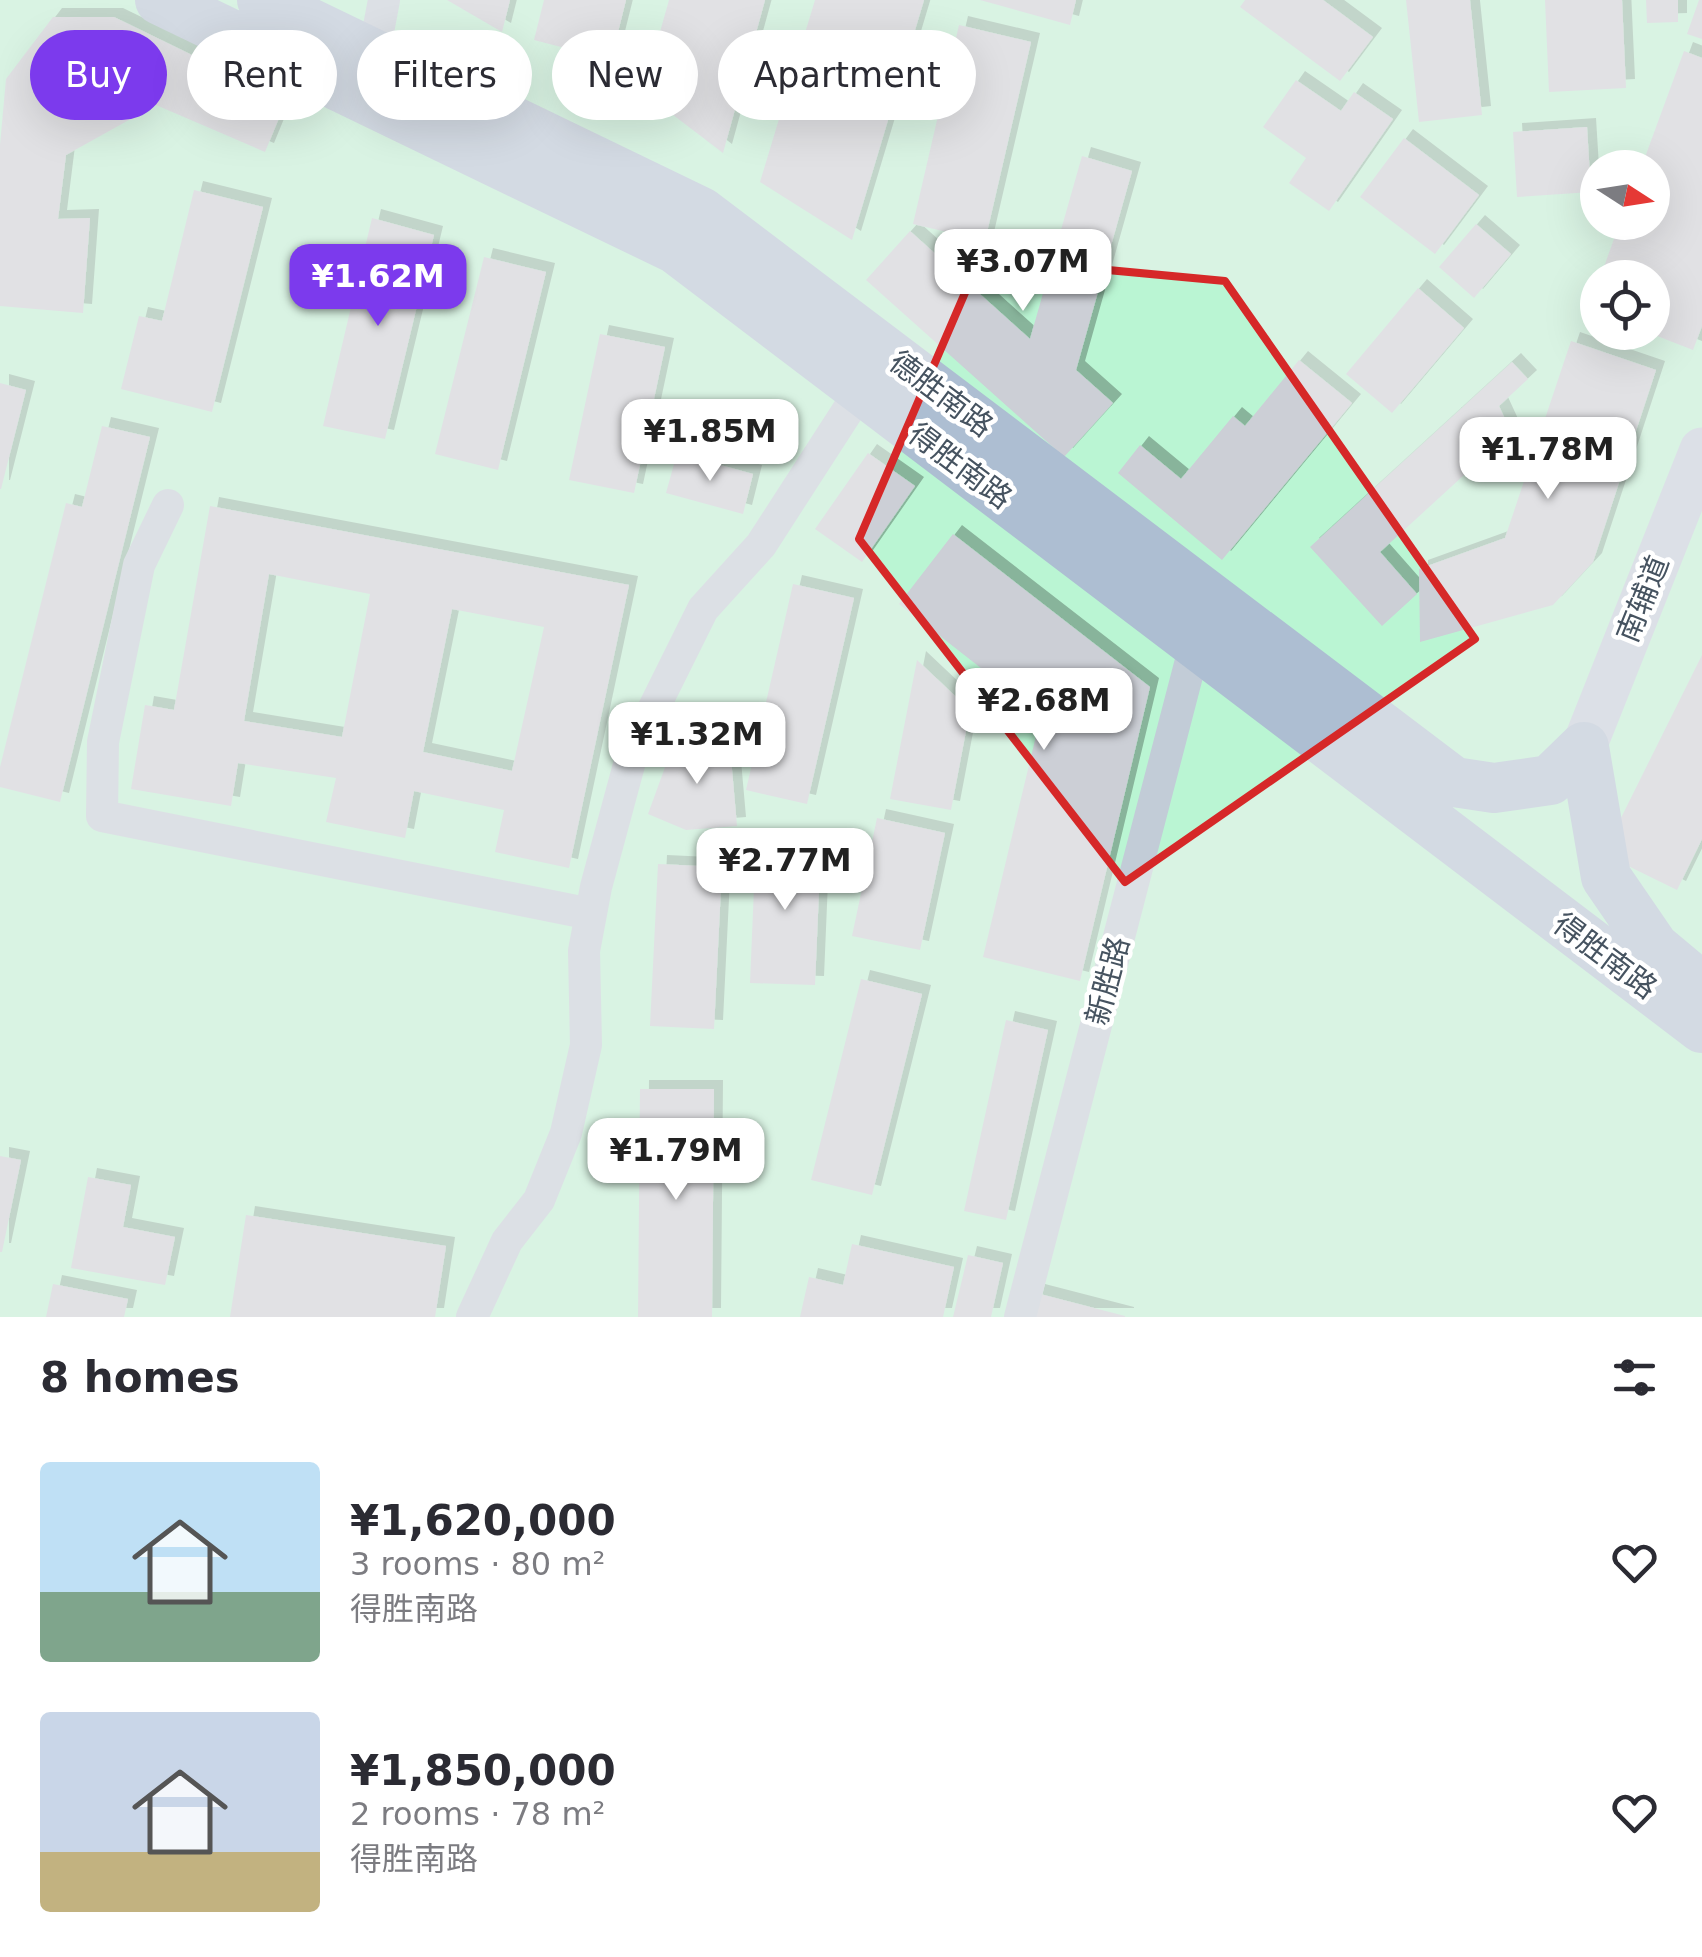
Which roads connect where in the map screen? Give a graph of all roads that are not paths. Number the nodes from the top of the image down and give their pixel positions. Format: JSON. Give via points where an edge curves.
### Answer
{"nodes":[{"id":1,"x":160,"y":0,"type":"edge"},
{"id":2,"x":262,"y":0,"type":"edge"},
{"id":3,"x":384,"y":0,"type":"edge"},
{"id":4,"x":378,"y":30,"type":"edge"},
{"id":5,"x":357,"y":45,"type":"edge"},
{"id":6,"x":512,"y":120,"type":"edge"},
{"id":7,"x":861,"y":390,"type":"junction"},
{"id":8,"x":1702,"y":450,"type":"edge"},
{"id":9,"x":168,"y":505,"type":"dead end"},
{"id":10,"x":1195,"y":645,"type":"junction"},
{"id":11,"x":1584,"y":747,"type":"junction"},
{"id":12,"x":591,"y":914,"type":"junction"},
{"id":13,"x":1702,"y":987,"type":"edge"},
{"id":14,"x":1702,"y":1028,"type":"edge"},
{"id":15,"x":472,"y":1317,"type":"edge"},
{"id":16,"x":1020,"y":1317,"type":"edge"}],
"edges":[{"from":1,"to":7,"type":"main road","name":"得胜南路","via":[[676,250]]},
{"from":2,"to":5,"type":"main road","name":"德胜南路"},
{"from":3,"to":4,"type":"street"},
{"from":6,"to":11,"type":"main road","name":"德胜南路","via":[[701,212],[1454,782],[1494,788],[1550,780]]},
{"from":7,"to":10,"type":"main road","name":"得胜南路"},
{"from":7,"to":12,"type":"street","via":[[761,545],[703,609],[633,750]]},
{"from":8,"to":11,"type":"main road","name":"南辅道"},
{"from":9,"to":12,"type":"street","via":[[139,566],[103,742],[102,816]]},
{"from":10,"to":14,"type":"main road","name":"得胜南路"},
{"from":10,"to":16,"type":"street","name":"新胜路"},
{"from":11,"to":13,"type":"main road","name":"得胜南路","via":[[1606,877],[1654,947]]},
{"from":12,"to":15,"type":"street","via":[[584,951],[586,1046],[566,1134],[539,1200],[507,1242]]}]}
